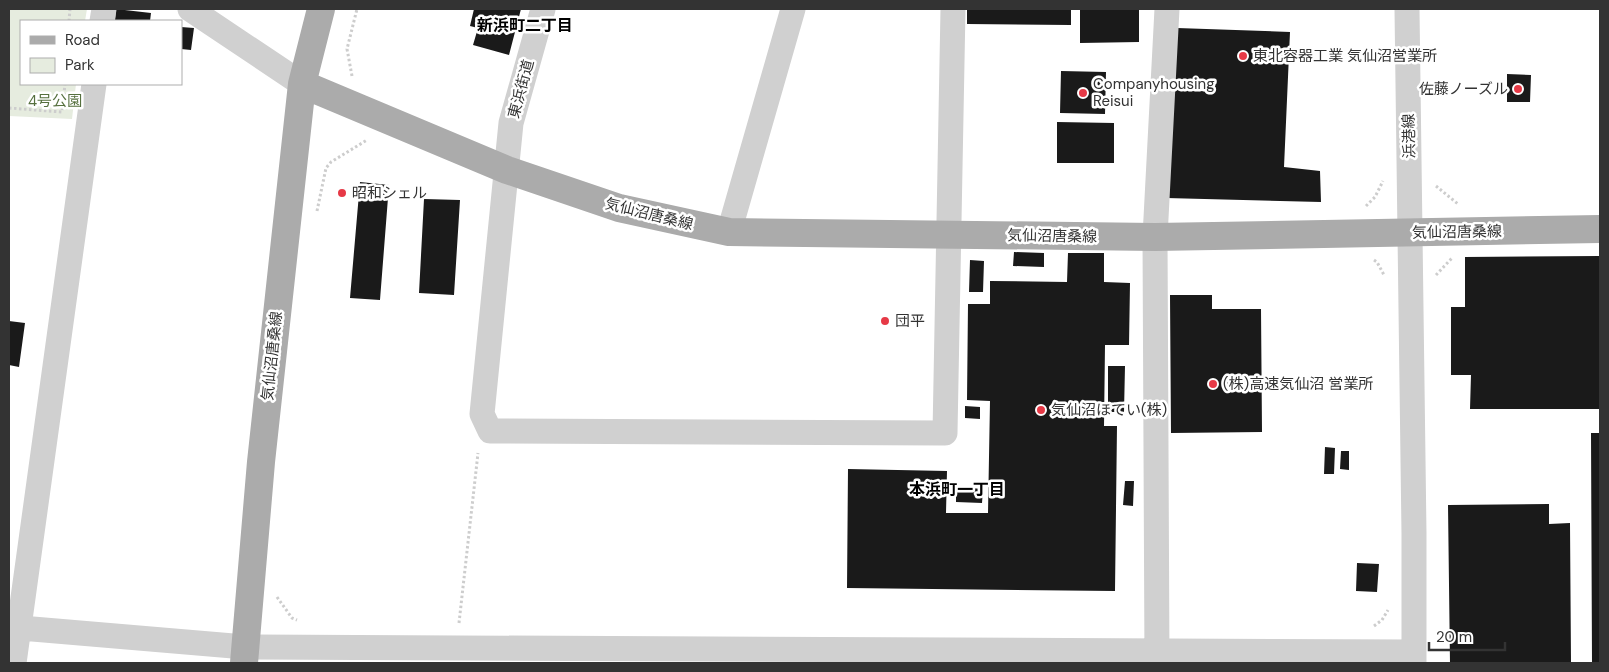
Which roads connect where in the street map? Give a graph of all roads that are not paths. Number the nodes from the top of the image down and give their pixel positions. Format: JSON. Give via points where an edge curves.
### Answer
{"nodes":[{"id":1,"x":190,"y":9,"type":"edge"},
{"id":2,"x":321,"y":9,"type":"edge"},
{"id":3,"x":543,"y":9,"type":"edge"},
{"id":4,"x":793,"y":9,"type":"edge"},
{"id":5,"x":953,"y":9,"type":"edge"},
{"id":6,"x":1167,"y":9,"type":"edge"},
{"id":7,"x":1407,"y":9,"type":"edge"},
{"id":8,"x":302,"y":84,"type":"junction"},
{"id":9,"x":94,"y":85,"type":"edge"},
{"id":10,"x":507,"y":170,"type":"junction"},
{"id":11,"x":1600,"y":229,"type":"edge"},
{"id":12,"x":729,"y":232,"type":"junction"},
{"id":13,"x":1411,"y":233,"type":"junction"},
{"id":14,"x":949,"y":234,"type":"junction"},
{"id":15,"x":1155,"y":237,"type":"junction"},
{"id":16,"x":14,"y":628,"type":"edge"},
{"id":17,"x":245,"y":655,"type":"edge"},
{"id":18,"x":1157,"y":657,"type":"edge"},
{"id":19,"x":1414,"y":658,"type":"edge"},
{"id":20,"x":14,"y":663,"type":"edge"}],
"edges":[{"from":1,"to":8,"type":"street"},
{"from":2,"to":8,"type":"main road"},
{"from":3,"to":10,"type":"street","name":"東浜街道","via":[[511,123]]},
{"from":4,"to":12,"type":"street"},
{"from":5,"to":14,"type":"street"},
{"from":6,"to":15,"type":"street"},
{"from":7,"to":13,"type":"street","name":"浜港線"},
{"from":8,"to":10,"type":"main road","name":"気仙沼唐桑線"},
{"from":8,"to":17,"type":"main road","name":"気仙沼唐桑線","via":[[261,462]]},
{"from":9,"to":16,"type":"street"},
{"from":10,"to":12,"type":"main road","name":"気仙沼唐桑線","via":[[619,208]]},
{"from":10,"to":14,"type":"street","name":"東浜街道","via":[[482,414],[490,431],[946,432]]},
{"from":11,"to":13,"type":"main road","name":"気仙沼唐桑線"},
{"from":12,"to":14,"type":"main road","name":"気仙沼唐桑線"},
{"from":13,"to":15,"type":"main road","name":"気仙沼唐桑線"},
{"from":13,"to":19,"type":"street","name":"浜港線"},
{"from":14,"to":15,"type":"main road","name":"気仙沼唐桑線"},
{"from":15,"to":18,"type":"street"},
{"from":16,"to":17,"type":"street"},
{"from":16,"to":20,"type":"street"},
{"from":17,"to":18,"type":"street"},
{"from":18,"to":19,"type":"street"}]}
